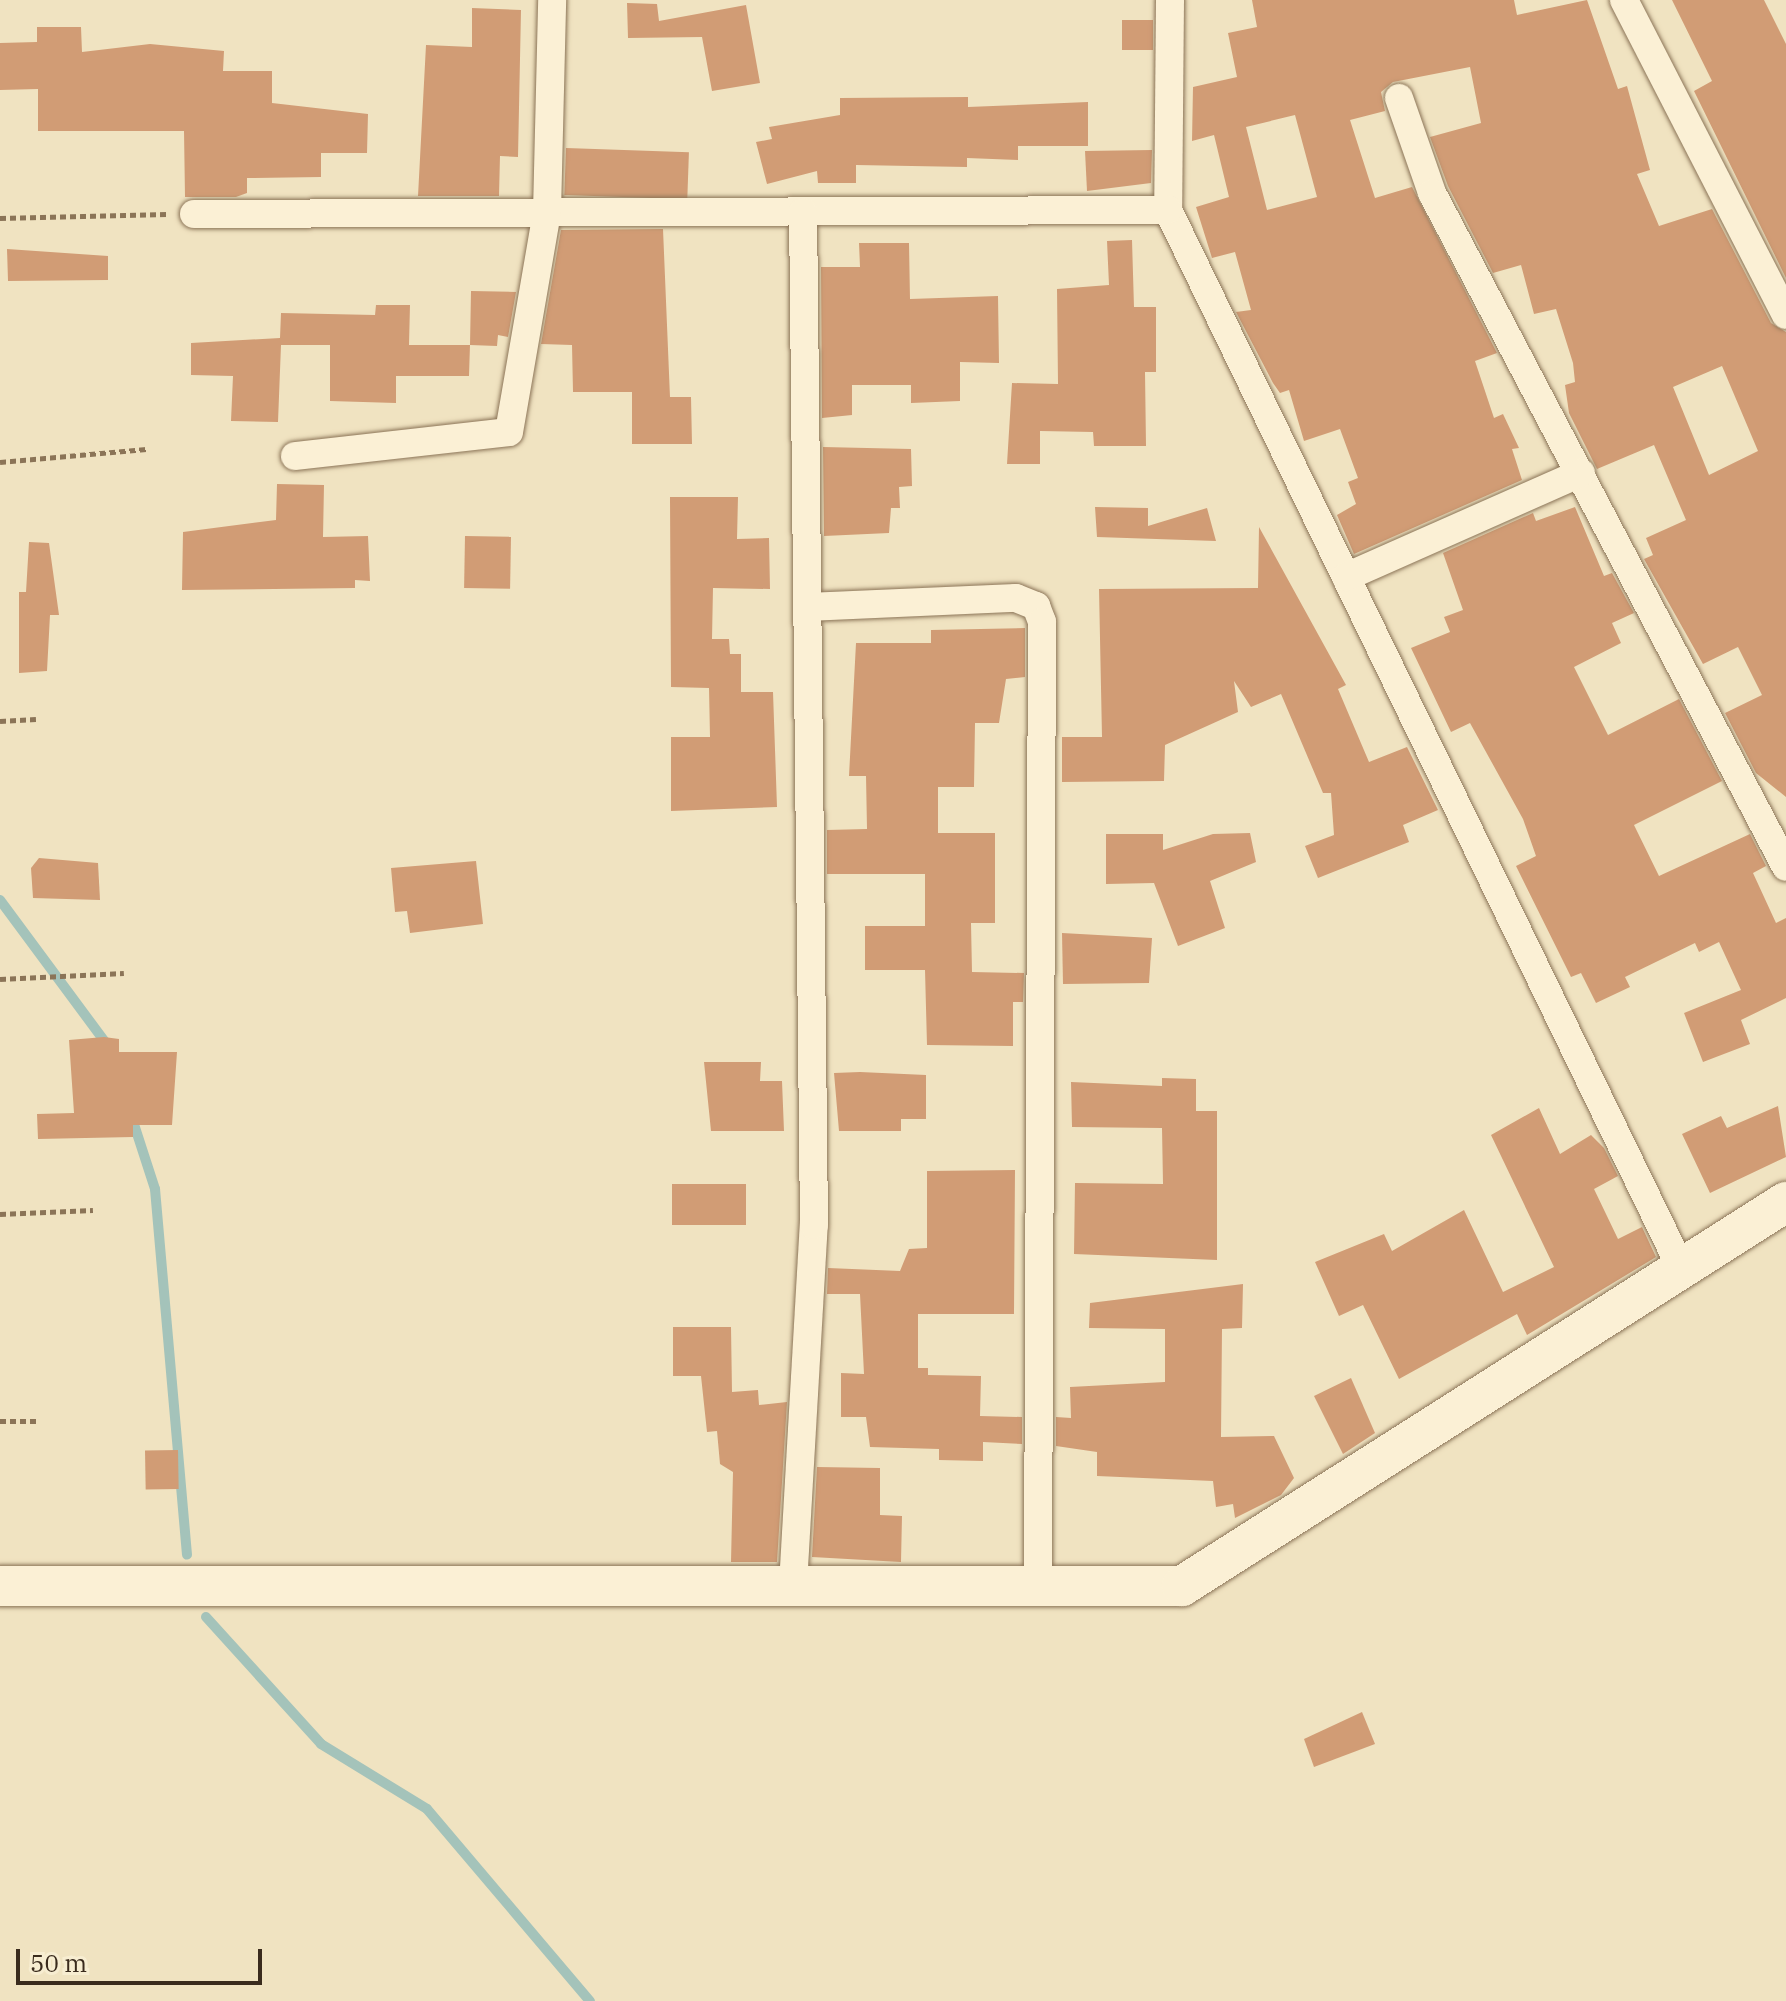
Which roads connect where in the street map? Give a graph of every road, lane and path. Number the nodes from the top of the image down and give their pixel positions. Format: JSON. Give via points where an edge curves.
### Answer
{"nodes":[{"id":1,"x":552,"y":0,"type":"edge"},
{"id":2,"x":1170,"y":0,"type":"edge"},
{"id":3,"x":1624,"y":0,"type":"edge"},
{"id":4,"x":1399,"y":98,"type":"dead end"},
{"id":5,"x":1168,"y":210,"type":"junction"},
{"id":6,"x":547,"y":212,"type":"junction"},
{"id":7,"x":803,"y":212,"type":"junction"},
{"id":8,"x":194,"y":214,"type":"joint"},
{"id":9,"x":0,"y":218,"type":"edge"},
{"id":10,"x":1786,"y":315,"type":"edge"},
{"id":11,"x":146,"y":449,"type":"dead end"},
{"id":12,"x":295,"y":456,"type":"dead end"},
{"id":13,"x":0,"y":462,"type":"edge"},
{"id":14,"x":1581,"y":473,"type":"junction"},
{"id":15,"x":1346,"y":577,"type":"junction"},
{"id":16,"x":807,"y":607,"type":"junction"},
{"id":17,"x":36,"y":719,"type":"dead end"},
{"id":18,"x":0,"y":721,"type":"edge"},
{"id":19,"x":1786,"y":867,"type":"edge"},
{"id":20,"x":124,"y":973,"type":"dead end"},
{"id":21,"x":0,"y":979,"type":"edge"},
{"id":22,"x":1786,"y":1202,"type":"edge"},
{"id":23,"x":93,"y":1210,"type":"dead end"},
{"id":24,"x":0,"y":1214,"type":"edge"},
{"id":25,"x":1682,"y":1270,"type":"junction"},
{"id":26,"x":0,"y":1421,"type":"edge"},
{"id":27,"x":39,"y":1421,"type":"dead end"},
{"id":28,"x":793,"y":1585,"type":"junction"},
{"id":29,"x":0,"y":1586,"type":"edge"},
{"id":30,"x":1038,"y":1586,"type":"junction"}],
"edges":[{"from":1,"to":6,"type":"street"},
{"from":2,"to":5,"type":"street"},
{"from":3,"to":10,"type":"street"},
{"from":4,"to":14,"type":"street","via":[[1432,193]]},
{"from":5,"to":7,"type":"street"},
{"from":5,"to":15,"type":"street"},
{"from":6,"to":7,"type":"street"},
{"from":6,"to":8,"type":"street"},
{"from":6,"to":12,"type":"street","via":[[509,432]]},
{"from":7,"to":16,"type":"street"},
{"from":8,"to":9,"type":"path"},
{"from":11,"to":13,"type":"path"},
{"from":14,"to":15,"type":"street"},
{"from":14,"to":19,"type":"street"},
{"from":15,"to":25,"type":"street"},
{"from":16,"to":28,"type":"street","via":[[814,1225]]},
{"from":16,"to":30,"type":"street","via":[[1016,598],[1036,606],[1042,622]]},
{"from":17,"to":18,"type":"path"},
{"from":20,"to":21,"type":"path"},
{"from":22,"to":25,"type":"street"},
{"from":23,"to":24,"type":"path"},
{"from":25,"to":30,"type":"street","via":[[1182,1586]]},
{"from":26,"to":27,"type":"path"},
{"from":28,"to":29,"type":"street"},
{"from":28,"to":30,"type":"street"}]}
